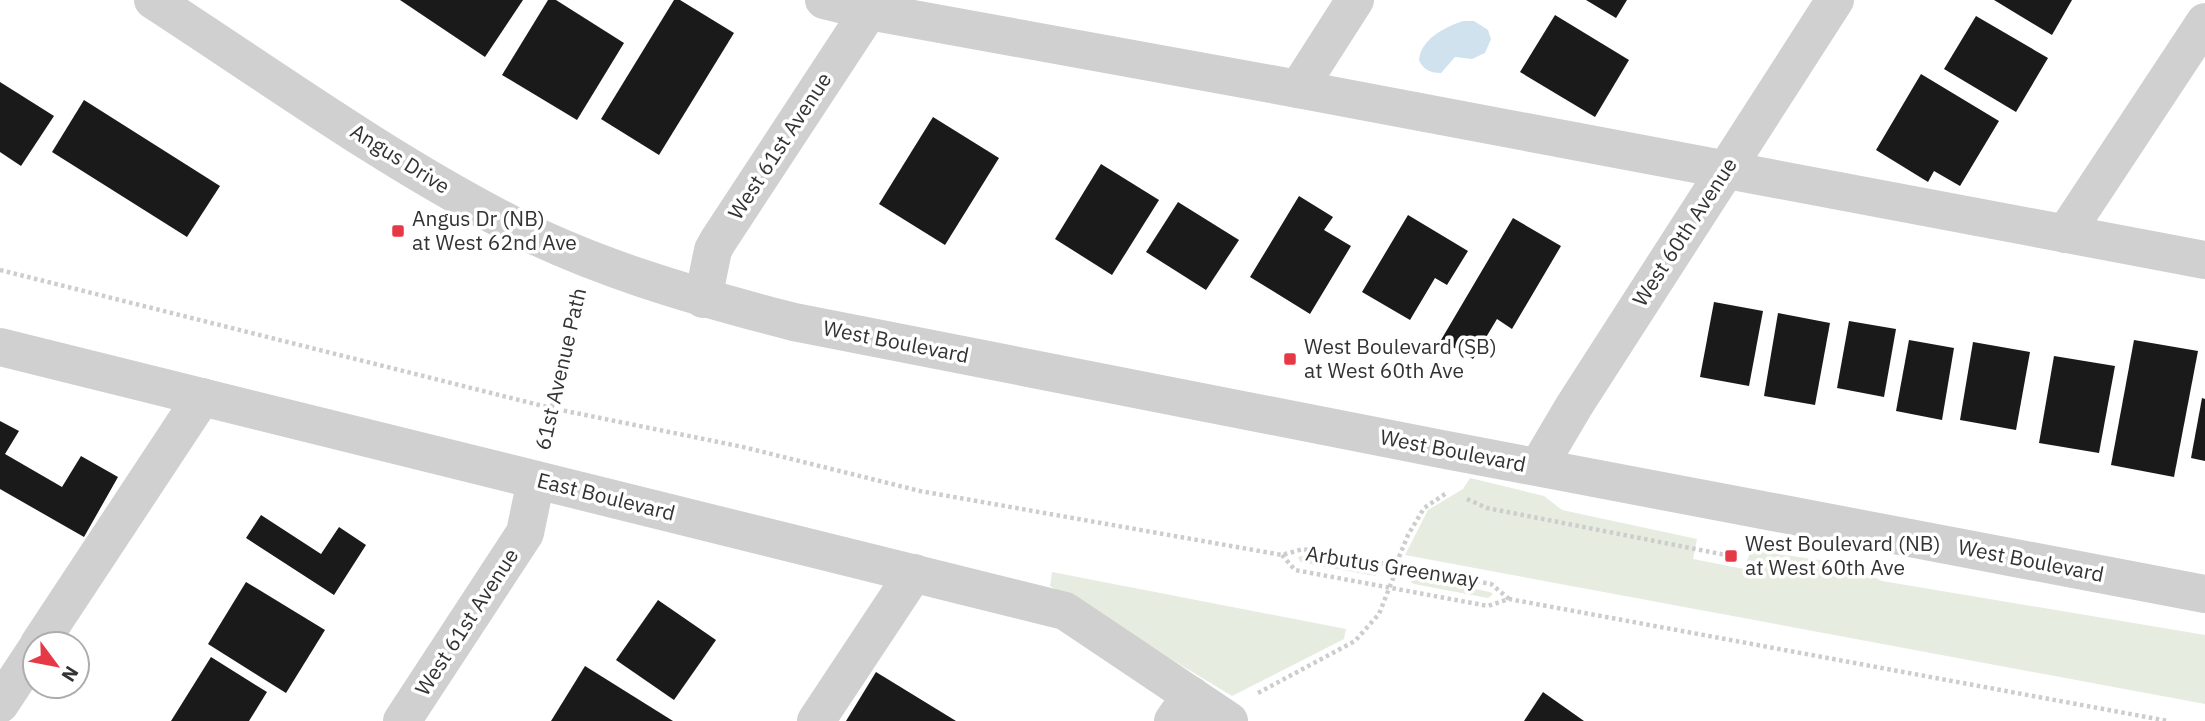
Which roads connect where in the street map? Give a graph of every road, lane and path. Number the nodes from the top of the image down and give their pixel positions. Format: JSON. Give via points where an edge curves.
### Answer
{"nodes":[{"id":1,"x":153,"y":0,"type":"edge"},
{"id":2,"x":824,"y":0,"type":"edge"},
{"id":3,"x":1355,"y":0,"type":"edge"},
{"id":4,"x":1835,"y":0,"type":"edge"},
{"id":5,"x":872,"y":6,"type":"edge"},
{"id":6,"x":2205,"y":22,"type":"edge"},
{"id":7,"x":1298,"y":89,"type":"junction"},
{"id":8,"x":1724,"y":170,"type":"junction"},
{"id":9,"x":2065,"y":234,"type":"junction"},
{"id":10,"x":587,"y":258,"type":"junction"},
{"id":11,"x":2205,"y":260,"type":"edge"},
{"id":12,"x":0,"y":270,"type":"edge"},
{"id":13,"x":703,"y":299,"type":"junction"},
{"id":14,"x":0,"y":347,"type":"edge"},
{"id":15,"x":202,"y":397,"type":"junction"},
{"id":16,"x":551,"y":408,"type":"junction"},
{"id":17,"x":1538,"y":467,"type":"junction"},
{"id":18,"x":536,"y":480,"type":"junction"},
{"id":19,"x":1451,"y":490,"type":"dead end"},
{"id":20,"x":1463,"y":496,"type":"dead end"},
{"id":21,"x":1282,"y":555,"type":"junction"},
{"id":22,"x":1731,"y":556,"type":"dead end"},
{"id":23,"x":1399,"y":557,"type":"dead end"},
{"id":24,"x":914,"y":573,"type":"junction"},
{"id":25,"x":1394,"y":576,"type":"dead end"},
{"id":26,"x":1390,"y":588,"type":"junction"},
{"id":27,"x":2205,"y":594,"type":"edge"},
{"id":28,"x":1510,"y":600,"type":"junction"},
{"id":29,"x":48,"y":630,"type":"edge"},
{"id":30,"x":21,"y":672,"type":"edge"},
{"id":31,"x":0,"y":704,"type":"edge"},
{"id":32,"x":1182,"y":708,"type":"edge"},
{"id":33,"x":1239,"y":710,"type":"edge"},
{"id":34,"x":402,"y":721,"type":"edge"},
{"id":35,"x":816,"y":721,"type":"edge"},
{"id":36,"x":2168,"y":721,"type":"edge"}],
"edges":[{"from":1,"to":10,"type":"street","name":"Angus Drive","via":[[423,176],[501,219]]},
{"from":2,"to":5,"type":"street"},
{"from":3,"to":7,"type":"street"},
{"from":4,"to":8,"type":"street","name":"West 60th Avenue"},
{"from":5,"to":7,"type":"street"},
{"from":5,"to":13,"type":"street","name":"West 61st Avenue","via":[[718,241]]},
{"from":6,"to":9,"type":"street"},
{"from":7,"to":8,"type":"street"},
{"from":8,"to":9,"type":"street"},
{"from":8,"to":17,"type":"street","name":"West 60th Avenue"},
{"from":9,"to":11,"type":"street"},
{"from":10,"to":13,"type":"street","name":"Angus Drive"},
{"from":10,"to":16,"type":"path","name":"61st Avenue Path"},
{"from":12,"to":16,"type":"path"},
{"from":13,"to":17,"type":"street","name":"West Boulevard","via":[[821,327]]},
{"from":14,"to":15,"type":"street","name":"East Boulevard"},
{"from":15,"to":18,"type":"street","name":"East Boulevard"},
{"from":15,"to":29,"type":"street"},
{"from":16,"to":18,"type":"path","name":"61st Avenue Path"},
{"from":16,"to":21,"type":"path","via":[[743,447],[920,491]]},
{"from":17,"to":27,"type":"street","name":"West Boulevard"},
{"from":18,"to":24,"type":"street","name":"East Boulevard"},
{"from":18,"to":34,"type":"street","name":"West 61st Avenue","via":[[525,533]]},
{"from":19,"to":23,"type":"path","via":[[1424,508]]},
{"from":20,"to":22,"type":"path","via":[[1487,508]]},
{"from":21,"to":26,"type":"path","name":"Arbutus Greenway","via":[[1294,570]]},
{"from":21,"to":28,"type":"path","name":"Arbutus Greenway","via":[[1303,549],[1492,584]]},
{"from":24,"to":32,"type":"street","name":"East Boulevard","via":[[1065,611]]},
{"from":24,"to":35,"type":"street"},
{"from":25,"to":26,"type":"path"},
{"from":26,"to":28,"type":"path","name":"Arbutus Greenway","via":[[1488,606]]},
{"from":26,"to":33,"type":"path","via":[[1379,614],[1355,641]]},
{"from":28,"to":36,"type":"path"},
{"from":30,"to":31,"type":"street"},
{"from":32,"to":33,"type":"street"}]}
